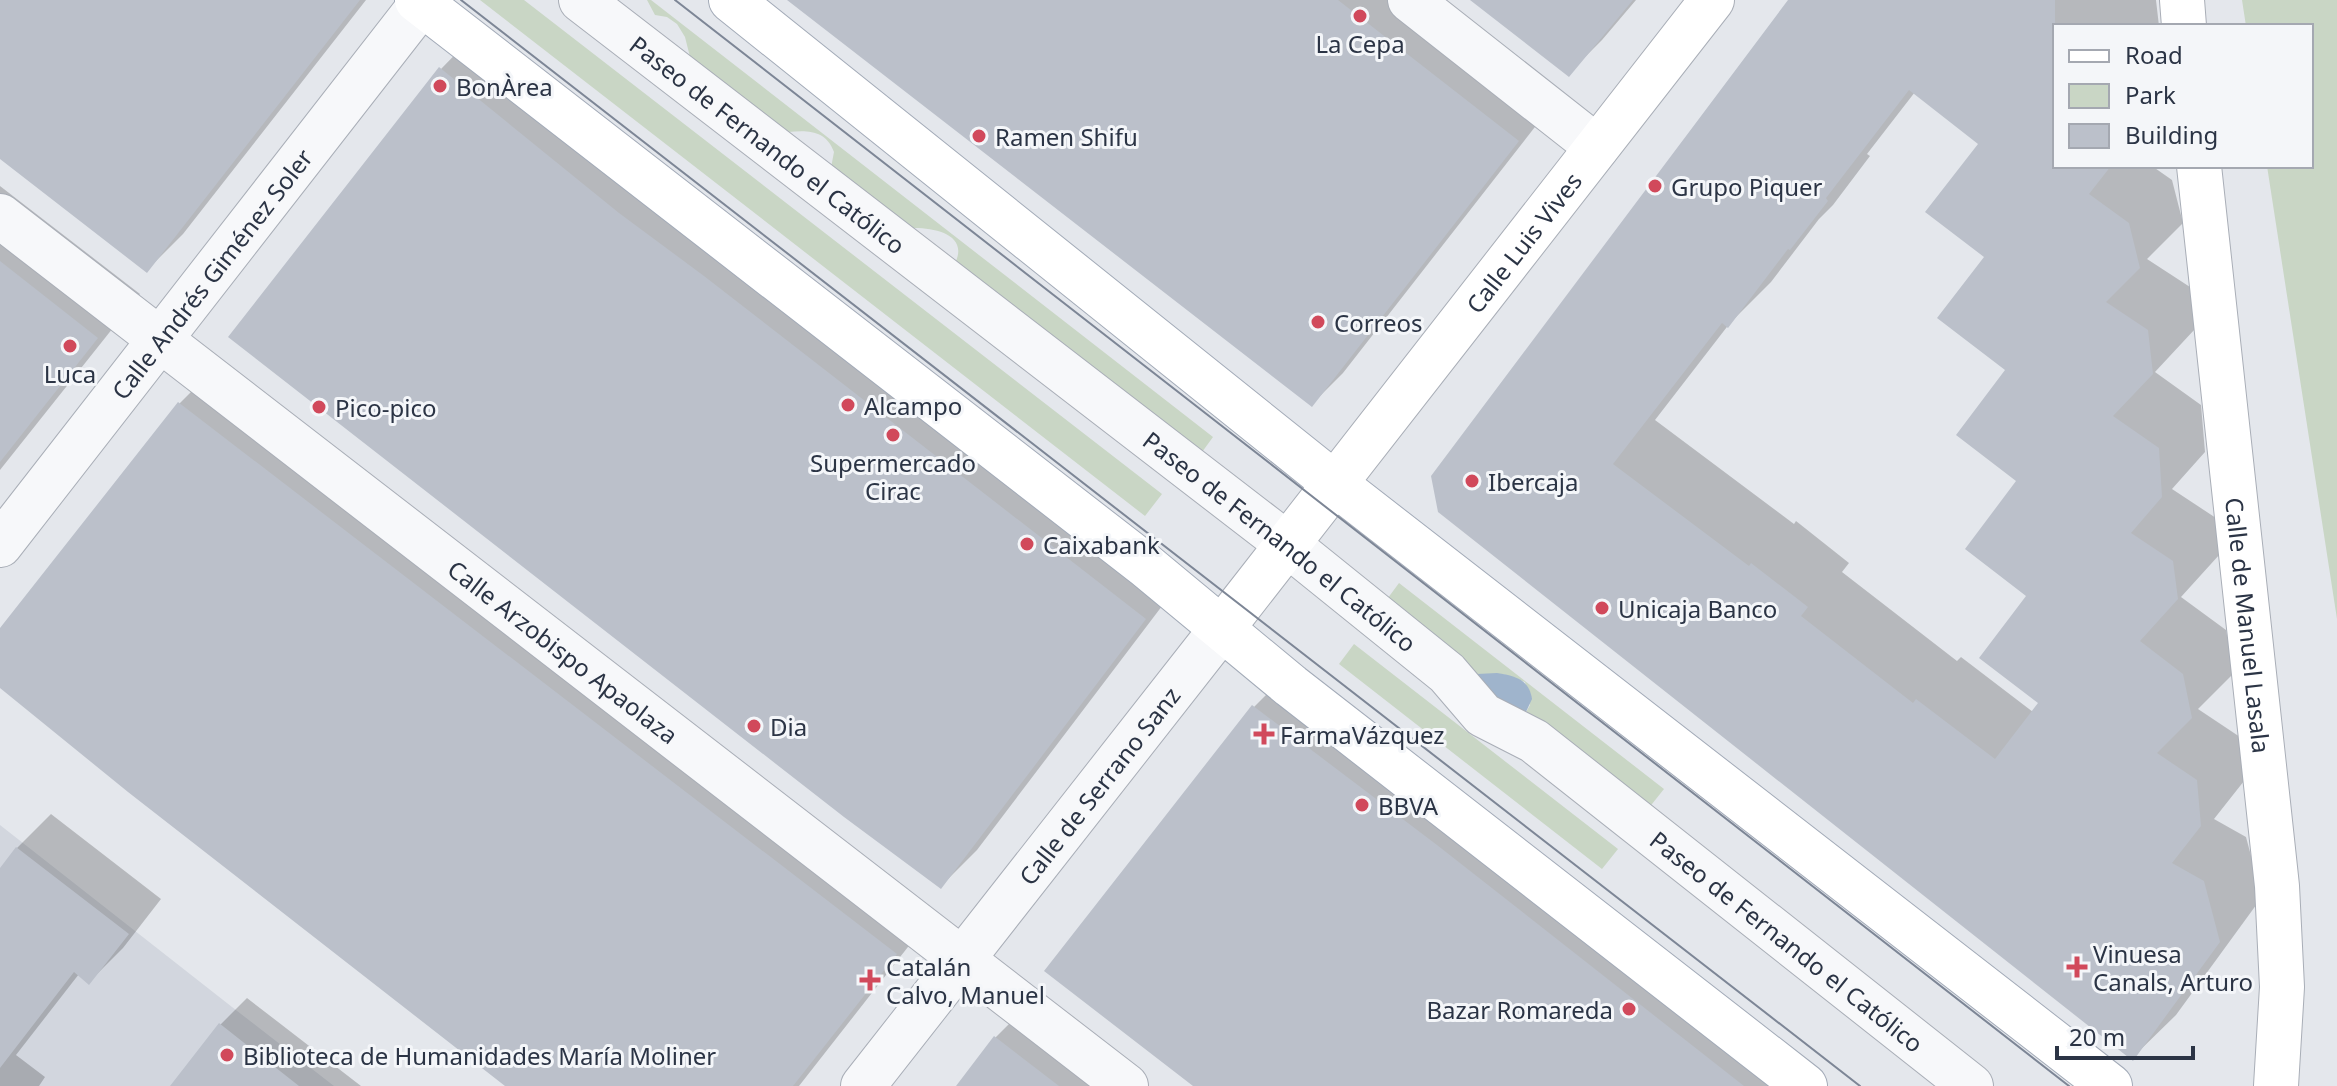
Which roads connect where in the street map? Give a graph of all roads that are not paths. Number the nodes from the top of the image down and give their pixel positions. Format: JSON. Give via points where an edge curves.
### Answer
{"nodes":[{"id":1,"x":581,"y":0,"type":"edge"},
{"id":2,"x":731,"y":0,"type":"edge"},
{"id":3,"x":1410,"y":0,"type":"edge"},
{"id":4,"x":1712,"y":0,"type":"edge"},
{"id":5,"x":2182,"y":0,"type":"edge"},
{"id":6,"x":420,"y":2,"type":"edge"},
{"id":7,"x":2184,"y":24,"type":"edge"},
{"id":8,"x":1597,"y":147,"type":"junction"},
{"id":9,"x":2199,"y":168,"type":"edge"},
{"id":10,"x":0,"y":216,"type":"edge"},
{"id":11,"x":158,"y":340,"type":"junction"},
{"id":12,"x":1335,"y":484,"type":"junction"},
{"id":13,"x":1287,"y":544,"type":"junction"},
{"id":14,"x":0,"y":545,"type":"edge"},
{"id":15,"x":1223,"y":627,"type":"junction"},
{"id":16,"x":962,"y":959,"type":"junction"},
{"id":17,"x":863,"y":1086,"type":"edge"},
{"id":18,"x":1126,"y":1086,"type":"edge"},
{"id":19,"x":1805,"y":1086,"type":"edge"},
{"id":20,"x":1971,"y":1086,"type":"edge"},
{"id":21,"x":2110,"y":1086,"type":"edge"},
{"id":22,"x":2276,"y":1086,"type":"edge"}],
"edges":[{"from":1,"to":13,"type":"street","name":"Paseo de Fernando el Católico"},
{"from":2,"to":12,"type":"main road"},
{"from":3,"to":8,"type":"street"},
{"from":4,"to":8,"type":"main road","name":"Calle Luis Vives"},
{"from":5,"to":7,"type":"main road"},
{"from":6,"to":11,"type":"street","name":"Calle Andrés Giménez Soler"},
{"from":6,"to":15,"type":"main road"},
{"from":8,"to":12,"type":"main road","name":"Calle Luis Vives"},
{"from":9,"to":22,"type":"main road","name":"Calle de Manuel Lasala","via":[[2277,886],[2282,987]]},
{"from":10,"to":11,"type":"street","name":"Calle Arzobispo Apaolaza"},
{"from":11,"to":14,"type":"street","name":"Calle Andrés Giménez Soler"},
{"from":11,"to":16,"type":"street","name":"Calle Arzobispo Apaolaza"},
{"from":12,"to":13,"type":"main road","name":"Calle de Serrano Sanz"},
{"from":12,"to":21,"type":"main road"},
{"from":13,"to":15,"type":"main road","name":"Calle de Serrano Sanz"},
{"from":13,"to":20,"type":"street","name":"Paseo de Fernando el Católico","via":[[1447,673],[1483,715],[1534,741]]},
{"from":15,"to":16,"type":"street","name":"Calle de Serrano Sanz"},
{"from":15,"to":19,"type":"main road","via":[[1291,686]]},
{"from":16,"to":17,"type":"street","name":"Calle de Serrano Sanz"},
{"from":16,"to":18,"type":"street","name":"Calle Arzobispo Apaolaza"}]}
